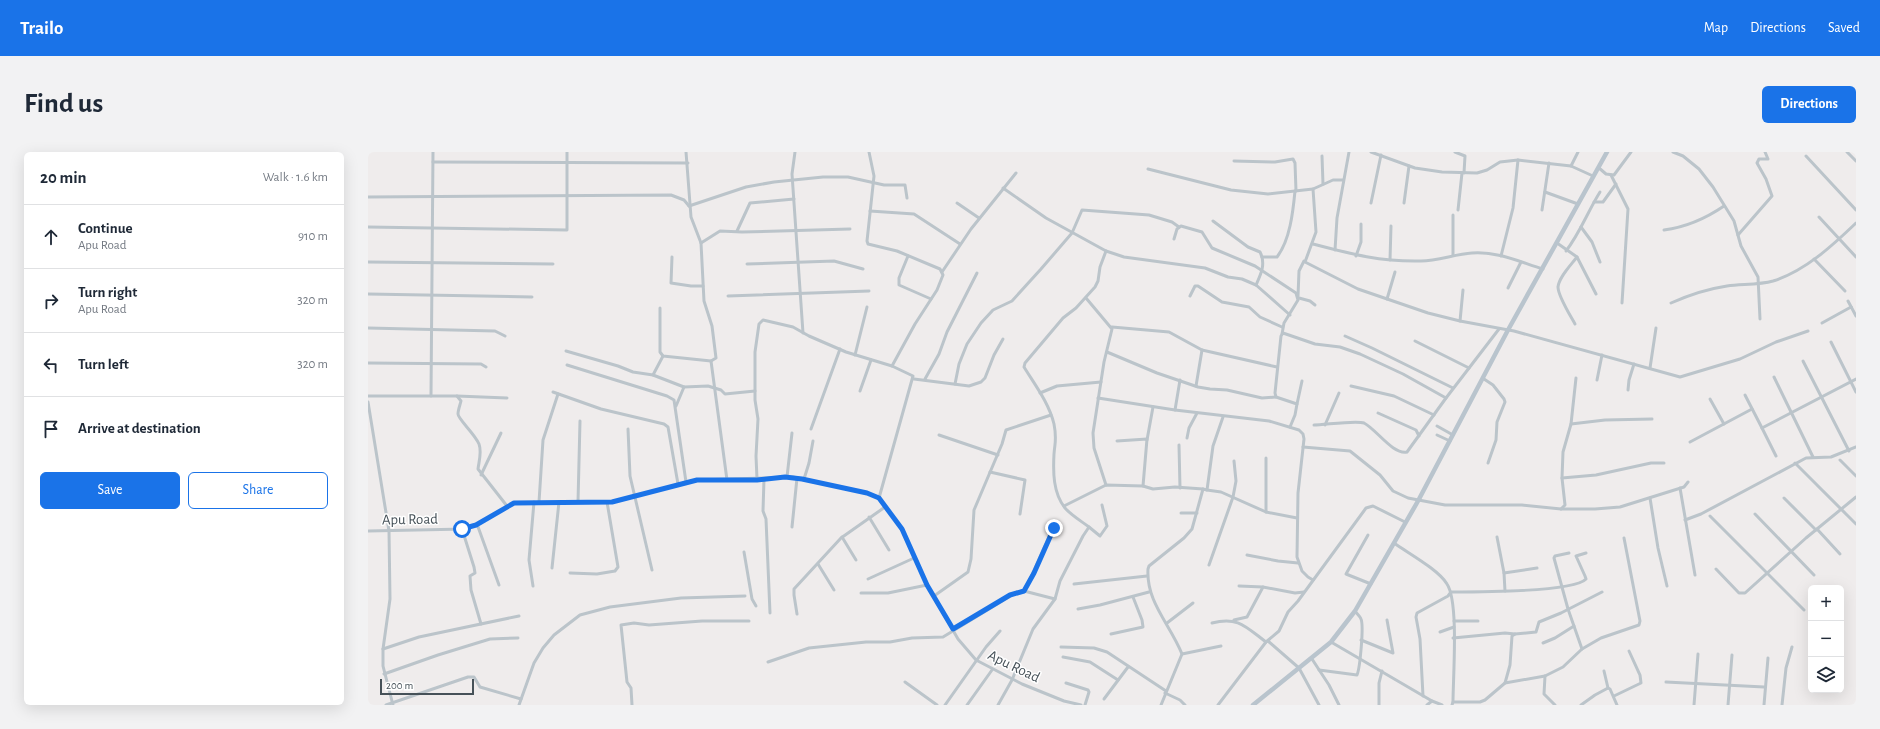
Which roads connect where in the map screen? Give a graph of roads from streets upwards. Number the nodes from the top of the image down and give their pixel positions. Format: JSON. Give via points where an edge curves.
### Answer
{"nodes":[{"id":1,"x":433,"y":152,"type":"edge"},
{"id":2,"x":567,"y":152,"type":"edge"},
{"id":3,"x":686,"y":152,"type":"edge"},
{"id":4,"x":795,"y":152,"type":"edge"},
{"id":5,"x":869,"y":152,"type":"edge"},
{"id":6,"x":1349,"y":152,"type":"edge"},
{"id":7,"x":1371,"y":152,"type":"edge"},
{"id":8,"x":1455,"y":152,"type":"edge"},
{"id":9,"x":1578,"y":152,"type":"edge"},
{"id":10,"x":1607,"y":152,"type":"edge"},
{"id":11,"x":1630,"y":152,"type":"edge"},
{"id":12,"x":1673,"y":152,"type":"edge"},
{"id":13,"x":1765,"y":152,"type":"edge"},
{"id":14,"x":1847,"y":152,"type":"edge"},
{"id":15,"x":1383,"y":154,"type":"edge"},
{"id":16,"x":1322,"y":156,"type":"dead end"},
{"id":17,"x":1806,"y":156,"type":"dead end"},
{"id":18,"x":1518,"y":160,"type":"junction"},
{"id":19,"x":1234,"y":161,"type":"dead end"},
{"id":20,"x":1856,"y":161,"type":"edge"},
{"id":21,"x":433,"y":162,"type":"junction"},
{"id":22,"x":568,"y":162,"type":"junction"},
{"id":23,"x":688,"y":163,"type":"junction"},
{"id":24,"x":1549,"y":163,"type":"junction"},
{"id":25,"x":1409,"y":166,"type":"junction"},
{"id":26,"x":1571,"y":166,"type":"junction"},
{"id":27,"x":1599,"y":168,"type":"junction"},
{"id":28,"x":1148,"y":169,"type":"dead end"},
{"id":29,"x":1016,"y":173,"type":"dead end"},
{"id":30,"x":1463,"y":173,"type":"junction"},
{"id":31,"x":1610,"y":175,"type":"junction"},
{"id":32,"x":1593,"y":176,"type":"junction"},
{"id":33,"x":793,"y":180,"type":"junction"},
{"id":34,"x":1343,"y":180,"type":"junction"},
{"id":35,"x":874,"y":183,"type":"junction"},
{"id":36,"x":1323,"y":184,"type":"junction"},
{"id":37,"x":1616,"y":184,"type":"junction"},
{"id":38,"x":1003,"y":188,"type":"junction"},
{"id":39,"x":1313,"y":189,"type":"junction"},
{"id":40,"x":1296,"y":191,"type":"junction"},
{"id":41,"x":1545,"y":192,"type":"junction"},
{"id":42,"x":1600,"y":192,"type":"dead end"},
{"id":43,"x":368,"y":196,"type":"edge"},
{"id":44,"x":433,"y":196,"type":"junction"},
{"id":45,"x":566,"y":196,"type":"junction"},
{"id":46,"x":907,"y":198,"type":"dead end"},
{"id":47,"x":794,"y":199,"type":"junction"},
{"id":48,"x":1594,"y":202,"type":"junction"},
{"id":49,"x":957,"y":203,"type":"dead end"},
{"id":50,"x":1371,"y":203,"type":"dead end"},
{"id":51,"x":1404,"y":203,"type":"dead end"},
{"id":52,"x":1578,"y":204,"type":"junction"},
{"id":53,"x":689,"y":206,"type":"junction"},
{"id":54,"x":1724,"y":206,"type":"junction"},
{"id":55,"x":1458,"y":210,"type":"dead end"},
{"id":56,"x":1542,"y":210,"type":"dead end"},
{"id":57,"x":1856,"y":210,"type":"edge"},
{"id":58,"x":870,"y":211,"type":"junction"},
{"id":59,"x":1452,"y":215,"type":"dead end"},
{"id":60,"x":1819,"y":217,"type":"dead end"},
{"id":61,"x":979,"y":218,"type":"junction"},
{"id":62,"x":1213,"y":221,"type":"dead end"},
{"id":63,"x":1361,"y":224,"type":"dead end"},
{"id":64,"x":1856,"y":224,"type":"edge"},
{"id":65,"x":1391,"y":226,"type":"dead end"},
{"id":66,"x":368,"y":227,"type":"edge"},
{"id":67,"x":432,"y":227,"type":"junction"},
{"id":68,"x":1178,"y":227,"type":"junction"},
{"id":69,"x":1582,"y":227,"type":"junction"},
{"id":70,"x":850,"y":229,"type":"dead end"},
{"id":71,"x":796,"y":230,"type":"junction"},
{"id":72,"x":1664,"y":230,"type":"dead end"},
{"id":73,"x":737,"y":231,"type":"junction"},
{"id":74,"x":1072,"y":233,"type":"junction"},
{"id":75,"x":1738,"y":235,"type":"junction"},
{"id":76,"x":1839,"y":238,"type":"junction"},
{"id":77,"x":1174,"y":239,"type":"dead end"},
{"id":78,"x":701,"y":243,"type":"junction"},
{"id":79,"x":1557,"y":243,"type":"junction"},
{"id":80,"x":960,"y":244,"type":"junction"},
{"id":81,"x":1313,"y":244,"type":"junction"},
{"id":82,"x":1335,"y":250,"type":"junction"},
{"id":83,"x":1566,"y":251,"type":"junction"},
{"id":84,"x":1106,"y":252,"type":"junction"},
{"id":85,"x":1453,"y":255,"type":"junction"},
{"id":86,"x":908,"y":256,"type":"junction"},
{"id":87,"x":1356,"y":256,"type":"junction"},
{"id":88,"x":1501,"y":256,"type":"junction"},
{"id":89,"x":672,"y":257,"type":"dead end"},
{"id":90,"x":1262,"y":257,"type":"junction"},
{"id":91,"x":1577,"y":257,"type":"junction"},
{"id":92,"x":1856,"y":257,"type":"edge"},
{"id":93,"x":1814,"y":259,"type":"junction"},
{"id":94,"x":1390,"y":260,"type":"junction"},
{"id":95,"x":798,"y":261,"type":"junction"},
{"id":96,"x":1304,"y":261,"type":"junction"},
{"id":97,"x":368,"y":262,"type":"edge"},
{"id":98,"x":432,"y":262,"type":"junction"},
{"id":99,"x":1521,"y":262,"type":"junction"},
{"id":100,"x":1600,"y":262,"type":"dead end"},
{"id":101,"x":553,"y":264,"type":"dead end"},
{"id":102,"x":747,"y":264,"type":"dead end"},
{"id":103,"x":863,"y":268,"type":"dead end"},
{"id":104,"x":1543,"y":269,"type":"junction"},
{"id":105,"x":1262,"y":270,"type":"junction"},
{"id":106,"x":942,"y":272,"type":"junction"},
{"id":107,"x":1395,"y":272,"type":"dead end"},
{"id":108,"x":977,"y":273,"type":"dead end"},
{"id":109,"x":1760,"y":282,"type":"junction"},
{"id":110,"x":1256,"y":285,"type":"junction"},
{"id":111,"x":704,"y":286,"type":"junction"},
{"id":112,"x":1508,"y":288,"type":"dead end"},
{"id":113,"x":869,"y":290,"type":"dead end"},
{"id":114,"x":1463,"y":290,"type":"dead end"},
{"id":115,"x":1845,"y":291,"type":"dead end"},
{"id":116,"x":801,"y":293,"type":"junction"},
{"id":117,"x":368,"y":294,"type":"edge"},
{"id":118,"x":1596,"y":294,"type":"dead end"},
{"id":119,"x":432,"y":295,"type":"junction"},
{"id":120,"x":728,"y":296,"type":"dead end"},
{"id":121,"x":1190,"y":296,"type":"dead end"},
{"id":122,"x":532,"y":297,"type":"dead end"},
{"id":123,"x":1298,"y":297,"type":"junction"},
{"id":124,"x":1086,"y":298,"type":"junction"},
{"id":125,"x":931,"y":299,"type":"junction"},
{"id":126,"x":1387,"y":299,"type":"junction"},
{"id":127,"x":1848,"y":301,"type":"dead end"},
{"id":128,"x":1622,"y":303,"type":"dead end"},
{"id":129,"x":1671,"y":303,"type":"dead end"},
{"id":130,"x":1315,"y":305,"type":"dead end"},
{"id":131,"x":867,"y":307,"type":"dead end"},
{"id":132,"x":1851,"y":307,"type":"junction"},
{"id":133,"x":660,"y":308,"type":"dead end"},
{"id":134,"x":1290,"y":315,"type":"junction"},
{"id":135,"x":1856,"y":316,"type":"edge"},
{"id":136,"x":1760,"y":319,"type":"dead end"},
{"id":137,"x":1460,"y":321,"type":"junction"},
{"id":138,"x":1822,"y":323,"type":"dead end"},
{"id":139,"x":1574,"y":324,"type":"dead end"},
{"id":140,"x":1112,"y":327,"type":"junction"},
{"id":141,"x":1282,"y":327,"type":"junction"},
{"id":142,"x":368,"y":328,"type":"edge"},
{"id":143,"x":1656,"y":328,"type":"dead end"},
{"id":144,"x":432,"y":329,"type":"junction"},
{"id":145,"x":1499,"y":329,"type":"junction"},
{"id":146,"x":1508,"y":330,"type":"junction"},
{"id":147,"x":1808,"y":331,"type":"dead end"},
{"id":148,"x":803,"y":333,"type":"junction"},
{"id":149,"x":1282,"y":334,"type":"junction"},
{"id":150,"x":506,"y":336,"type":"dead end"},
{"id":151,"x":1345,"y":336,"type":"dead end"},
{"id":152,"x":1003,"y":339,"type":"dead end"},
{"id":153,"x":1416,"y":341,"type":"dead end"},
{"id":154,"x":1831,"y":342,"type":"dead end"},
{"id":155,"x":840,"y":349,"type":"junction"},
{"id":156,"x":566,"y":350,"type":"dead end"},
{"id":157,"x":1202,"y":350,"type":"junction"},
{"id":158,"x":1107,"y":352,"type":"junction"},
{"id":159,"x":855,"y":355,"type":"junction"},
{"id":160,"x":1602,"y":355,"type":"junction"},
{"id":161,"x":663,"y":356,"type":"junction"},
{"id":162,"x":871,"y":360,"type":"junction"},
{"id":163,"x":711,"y":361,"type":"junction"},
{"id":164,"x":1803,"y":361,"type":"dead end"},
{"id":165,"x":368,"y":363,"type":"edge"},
{"id":166,"x":432,"y":363,"type":"junction"},
{"id":167,"x":1634,"y":364,"type":"junction"},
{"id":168,"x":567,"y":365,"type":"dead end"},
{"id":169,"x":892,"y":366,"type":"junction"},
{"id":170,"x":486,"y":367,"type":"dead end"},
{"id":171,"x":1277,"y":367,"type":"junction"},
{"id":172,"x":1469,"y":368,"type":"junction"},
{"id":173,"x":1650,"y":368,"type":"junction"},
{"id":174,"x":653,"y":375,"type":"junction"},
{"id":175,"x":1774,"y":377,"type":"dead end"},
{"id":176,"x":914,"y":378,"type":"junction"},
{"id":177,"x":1576,"y":378,"type":"dead end"},
{"id":178,"x":925,"y":379,"type":"junction"},
{"id":179,"x":1484,"y":379,"type":"junction"},
{"id":180,"x":1856,"y":379,"type":"edge"},
{"id":181,"x":1180,"y":380,"type":"junction"},
{"id":182,"x":1597,"y":380,"type":"dead end"},
{"id":183,"x":1302,"y":381,"type":"dead end"},
{"id":184,"x":1101,"y":382,"type":"junction"},
{"id":185,"x":1851,"y":382,"type":"junction"},
{"id":186,"x":955,"y":384,"type":"junction"},
{"id":187,"x":684,"y":386,"type":"junction"},
{"id":188,"x":1196,"y":386,"type":"junction"},
{"id":189,"x":1351,"y":386,"type":"dead end"},
{"id":190,"x":1453,"y":388,"type":"junction"},
{"id":191,"x":714,"y":389,"type":"junction"},
{"id":192,"x":1628,"y":390,"type":"dead end"},
{"id":193,"x":755,"y":391,"type":"junction"},
{"id":194,"x":860,"y":391,"type":"dead end"},
{"id":195,"x":553,"y":392,"type":"dead end"},
{"id":196,"x":1856,"y":392,"type":"edge"},
{"id":197,"x":1040,"y":393,"type":"junction"},
{"id":198,"x":1339,"y":393,"type":"dead end"},
{"id":199,"x":558,"y":394,"type":"junction"},
{"id":200,"x":1745,"y":395,"type":"dead end"},
{"id":201,"x":368,"y":396,"type":"edge"},
{"id":202,"x":431,"y":396,"type":"junction"},
{"id":203,"x":457,"y":396,"type":"junction"},
{"id":204,"x":1276,"y":397,"type":"junction"},
{"id":205,"x":1821,"y":397,"type":"junction"},
{"id":206,"x":506,"y":398,"type":"dead end"},
{"id":207,"x":1098,"y":398,"type":"junction"},
{"id":208,"x":1446,"y":398,"type":"junction"},
{"id":209,"x":1710,"y":399,"type":"dead end"},
{"id":210,"x":368,"y":402,"type":"edge"},
{"id":211,"x":1297,"y":404,"type":"junction"},
{"id":212,"x":676,"y":406,"type":"junction"},
{"id":213,"x":1153,"y":407,"type":"junction"},
{"id":214,"x":1752,"y":409,"type":"junction"},
{"id":215,"x":1175,"y":410,"type":"junction"},
{"id":216,"x":1791,"y":412,"type":"junction"},
{"id":217,"x":1197,"y":413,"type":"junction"},
{"id":218,"x":1378,"y":413,"type":"dead end"},
{"id":219,"x":1051,"y":415,"type":"junction"},
{"id":220,"x":1434,"y":415,"type":"junction"},
{"id":221,"x":1223,"y":417,"type":"junction"},
{"id":222,"x":1652,"y":419,"type":"dead end"},
{"id":223,"x":580,"y":420,"type":"dead end"},
{"id":224,"x":1570,"y":424,"type":"junction"},
{"id":225,"x":1724,"y":424,"type":"junction"},
{"id":226,"x":1314,"y":425,"type":"dead end"},
{"id":227,"x":1325,"y":425,"type":"junction"},
{"id":228,"x":1437,"y":426,"type":"dead end"},
{"id":229,"x":1290,"y":427,"type":"junction"},
{"id":230,"x":628,"y":428,"type":"dead end"},
{"id":231,"x":1762,"y":428,"type":"junction"},
{"id":232,"x":811,"y":429,"type":"dead end"},
{"id":233,"x":501,"y":433,"type":"dead end"},
{"id":234,"x":792,"y":433,"type":"dead end"},
{"id":235,"x":938,"y":435,"type":"dead end"},
{"id":236,"x":1437,"y":435,"type":"dead end"},
{"id":237,"x":1453,"y":435,"type":"junction"},
{"id":238,"x":1419,"y":436,"type":"junction"},
{"id":239,"x":1187,"y":438,"type":"dead end"},
{"id":240,"x":1147,"y":440,"type":"junction"},
{"id":241,"x":813,"y":441,"type":"dead end"},
{"id":242,"x":1117,"y":441,"type":"dead end"},
{"id":243,"x":1450,"y":441,"type":"junction"},
{"id":244,"x":1690,"y":442,"type":"dead end"},
{"id":245,"x":1179,"y":445,"type":"dead end"},
{"id":246,"x":1303,"y":446,"type":"junction"},
{"id":247,"x":1856,"y":447,"type":"edge"},
{"id":248,"x":1849,"y":451,"type":"junction"},
{"id":249,"x":998,"y":455,"type":"junction"},
{"id":250,"x":1776,"y":456,"type":"dead end"},
{"id":251,"x":1813,"y":457,"type":"junction"},
{"id":252,"x":1266,"y":458,"type":"dead end"},
{"id":253,"x":1840,"y":460,"type":"dead end"},
{"id":254,"x":1234,"y":461,"type":"dead end"},
{"id":255,"x":1488,"y":463,"type":"dead end"},
{"id":256,"x":1664,"y":463,"type":"dead end"},
{"id":257,"x":1796,"y":463,"type":"junction"},
{"id":258,"x":990,"y":472,"type":"junction"},
{"id":259,"x":481,"y":475,"type":"junction"},
{"id":260,"x":1856,"y":476,"type":"edge"},
{"id":261,"x":787,"y":477,"type":"junction"},
{"id":262,"x":797,"y":478,"type":"junction"},
{"id":263,"x":1562,"y":478,"type":"junction"},
{"id":264,"x":764,"y":479,"type":"junction"},
{"id":265,"x":804,"y":479,"type":"junction"},
{"id":266,"x":727,"y":480,"type":"junction"},
{"id":267,"x":757,"y":480,"type":"junction"},
{"id":268,"x":686,"y":482,"type":"junction"},
{"id":269,"x":1688,"y":482,"type":"dead end"},
{"id":270,"x":678,"y":484,"type":"junction"},
{"id":271,"x":1106,"y":485,"type":"junction"},
{"id":272,"x":1142,"y":486,"type":"junction"},
{"id":273,"x":1180,"y":488,"type":"junction"},
{"id":274,"x":1680,"y":488,"type":"junction"},
{"id":275,"x":1203,"y":489,"type":"junction"},
{"id":276,"x":1207,"y":490,"type":"junction"},
{"id":277,"x":635,"y":497,"type":"junction"},
{"id":278,"x":1233,"y":497,"type":"junction"},
{"id":279,"x":1856,"y":497,"type":"edge"},
{"id":280,"x":879,"y":498,"type":"junction"},
{"id":281,"x":1650,"y":498,"type":"junction"},
{"id":282,"x":1784,"y":498,"type":"dead end"},
{"id":283,"x":1418,"y":501,"type":"junction"},
{"id":284,"x":534,"y":502,"type":"junction"},
{"id":285,"x":539,"y":502,"type":"junction"},
{"id":286,"x":559,"y":502,"type":"junction"},
{"id":287,"x":578,"y":502,"type":"junction"},
{"id":288,"x":607,"y":502,"type":"junction"},
{"id":289,"x":1102,"y":505,"type":"dead end"},
{"id":290,"x":507,"y":506,"type":"junction"},
{"id":291,"x":1064,"y":506,"type":"junction"},
{"id":292,"x":885,"y":507,"type":"junction"},
{"id":293,"x":1561,"y":509,"type":"junction"},
{"id":294,"x":1842,"y":509,"type":"junction"},
{"id":295,"x":1266,"y":512,"type":"junction"},
{"id":296,"x":1181,"y":513,"type":"dead end"},
{"id":297,"x":1197,"y":513,"type":"junction"},
{"id":298,"x":1020,"y":514,"type":"dead end"},
{"id":299,"x":1755,"y":514,"type":"dead end"},
{"id":300,"x":1710,"y":516,"type":"dead end"},
{"id":301,"x":869,"y":517,"type":"junction"},
{"id":302,"x":1297,"y":518,"type":"junction"},
{"id":303,"x":1685,"y":520,"type":"junction"},
{"id":304,"x":1405,"y":522,"type":"junction"},
{"id":305,"x":1056,"y":523,"type":"dead end"},
{"id":306,"x":477,"y":524,"type":"junction"},
{"id":307,"x":1856,"y":524,"type":"edge"},
{"id":308,"x":792,"y":527,"type":"dead end"},
{"id":309,"x":1089,"y":527,"type":"junction"},
{"id":310,"x":462,"y":529,"type":"junction"},
{"id":311,"x":1816,"y":530,"type":"junction"},
{"id":312,"x":368,"y":531,"type":"edge"},
{"id":313,"x":389,"y":531,"type":"junction"},
{"id":314,"x":1368,"y":535,"type":"dead end"},
{"id":315,"x":842,"y":537,"type":"junction"},
{"id":316,"x":1497,"y":537,"type":"dead end"},
{"id":317,"x":1624,"y":538,"type":"dead end"},
{"id":318,"x":1394,"y":543,"type":"junction"},
{"id":319,"x":889,"y":550,"type":"dead end"},
{"id":320,"x":1792,"y":551,"type":"junction"},
{"id":321,"x":744,"y":552,"type":"dead end"},
{"id":322,"x":1569,"y":553,"type":"dead end"},
{"id":323,"x":1586,"y":553,"type":"dead end"},
{"id":324,"x":1247,"y":554,"type":"dead end"},
{"id":325,"x":1840,"y":554,"type":"dead end"},
{"id":326,"x":914,"y":558,"type":"junction"},
{"id":327,"x":856,"y":560,"type":"dead end"},
{"id":328,"x":1298,"y":563,"type":"junction"},
{"id":329,"x":818,"y":564,"type":"junction"},
{"id":330,"x":1209,"y":565,"type":"dead end"},
{"id":331,"x":552,"y":568,"type":"dead end"},
{"id":332,"x":1537,"y":568,"type":"dead end"},
{"id":333,"x":1716,"y":569,"type":"dead end"},
{"id":334,"x":652,"y":570,"type":"dead end"},
{"id":335,"x":570,"y":573,"type":"dead end"},
{"id":336,"x":1504,"y":573,"type":"junction"},
{"id":337,"x":1768,"y":573,"type":"junction"},
{"id":338,"x":1694,"y":575,"type":"dead end"},
{"id":339,"x":1814,"y":575,"type":"dead end"},
{"id":340,"x":1147,"y":576,"type":"junction"},
{"id":341,"x":868,"y":579,"type":"dead end"},
{"id":342,"x":1313,"y":580,"type":"junction"},
{"id":343,"x":1074,"y":584,"type":"dead end"},
{"id":344,"x":1371,"y":584,"type":"junction"},
{"id":345,"x":499,"y":585,"type":"dead end"},
{"id":346,"x":927,"y":585,"type":"junction"},
{"id":347,"x":532,"y":586,"type":"dead end"},
{"id":348,"x":1239,"y":586,"type":"dead end"},
{"id":349,"x":1667,"y":586,"type":"dead end"},
{"id":350,"x":1264,"y":587,"type":"junction"},
{"id":351,"x":1562,"y":588,"type":"junction"},
{"id":352,"x":834,"y":590,"type":"dead end"},
{"id":353,"x":1505,"y":590,"type":"junction"},
{"id":354,"x":1024,"y":591,"type":"junction"},
{"id":355,"x":1149,"y":592,"type":"junction"},
{"id":356,"x":1304,"y":592,"type":"junction"},
{"id":357,"x":1451,"y":592,"type":"junction"},
{"id":358,"x":1602,"y":592,"type":"dead end"},
{"id":359,"x":861,"y":593,"type":"dead end"},
{"id":360,"x":745,"y":596,"type":"dead end"},
{"id":361,"x":934,"y":596,"type":"junction"},
{"id":362,"x":1133,"y":597,"type":"junction"},
{"id":363,"x":1055,"y":599,"type":"junction"},
{"id":364,"x":1193,"y":603,"type":"dead end"},
{"id":365,"x":756,"y":606,"type":"dead end"},
{"id":366,"x":1078,"y":609,"type":"dead end"},
{"id":367,"x":1568,"y":609,"type":"junction"},
{"id":368,"x":1804,"y":610,"type":"dead end"},
{"id":369,"x":1355,"y":611,"type":"junction"},
{"id":370,"x":770,"y":613,"type":"dead end"},
{"id":371,"x":797,"y":614,"type":"dead end"},
{"id":372,"x":519,"y":616,"type":"dead end"},
{"id":373,"x":1234,"y":620,"type":"junction"},
{"id":374,"x":1387,"y":620,"type":"dead end"},
{"id":375,"x":749,"y":621,"type":"dead end"},
{"id":376,"x":1454,"y":621,"type":"junction"},
{"id":377,"x":1478,"y":621,"type":"dead end"},
{"id":378,"x":1167,"y":623,"type":"junction"},
{"id":379,"x":1212,"y":623,"type":"dead end"},
{"id":380,"x":481,"y":624,"type":"junction"},
{"id":381,"x":1574,"y":626,"type":"junction"},
{"id":382,"x":1454,"y":627,"type":"junction"},
{"id":383,"x":953,"y":629,"type":"junction"},
{"id":384,"x":1000,"y":631,"type":"dead end"},
{"id":385,"x":1440,"y":632,"type":"dead end"},
{"id":386,"x":1111,"y":634,"type":"dead end"},
{"id":387,"x":1515,"y":634,"type":"junction"},
{"id":388,"x":518,"y":638,"type":"dead end"},
{"id":389,"x":1453,"y":638,"type":"junction"},
{"id":390,"x":1362,"y":640,"type":"junction"},
{"id":391,"x":1267,"y":641,"type":"junction"},
{"id":392,"x":1331,"y":642,"type":"junction"},
{"id":393,"x":1543,"y":643,"type":"dead end"},
{"id":394,"x":1221,"y":646,"type":"dead end"},
{"id":395,"x":1061,"y":647,"type":"dead end"},
{"id":396,"x":1792,"y":647,"type":"dead end"},
{"id":397,"x":383,"y":649,"type":"junction"},
{"id":398,"x":1582,"y":649,"type":"junction"},
{"id":399,"x":1629,"y":651,"type":"dead end"},
{"id":400,"x":1182,"y":654,"type":"junction"},
{"id":401,"x":1698,"y":654,"type":"dead end"},
{"id":402,"x":1732,"y":655,"type":"dead end"},
{"id":403,"x":1063,"y":657,"type":"dead end"},
{"id":404,"x":1359,"y":657,"type":"junction"},
{"id":405,"x":1768,"y":658,"type":"dead end"},
{"id":406,"x":1312,"y":659,"type":"junction"},
{"id":407,"x":976,"y":660,"type":"junction"},
{"id":408,"x":768,"y":662,"type":"dead end"},
{"id":409,"x":1128,"y":667,"type":"junction"},
{"id":410,"x":1299,"y":668,"type":"junction"},
{"id":411,"x":992,"y":670,"type":"junction"},
{"id":412,"x":1319,"y":670,"type":"junction"},
{"id":413,"x":1382,"y":671,"type":"junction"},
{"id":414,"x":1604,"y":671,"type":"dead end"},
{"id":415,"x":384,"y":674,"type":"junction"},
{"id":416,"x":1546,"y":676,"type":"junction"},
{"id":417,"x":1012,"y":680,"type":"junction"},
{"id":418,"x":1118,"y":680,"type":"junction"},
{"id":419,"x":905,"y":682,"type":"dead end"},
{"id":420,"x":1666,"y":682,"type":"dead end"},
{"id":421,"x":1066,"y":683,"type":"dead end"},
{"id":422,"x":1505,"y":683,"type":"junction"},
{"id":423,"x":1696,"y":683,"type":"junction"},
{"id":424,"x":1729,"y":685,"type":"junction"},
{"id":425,"x":1764,"y":687,"type":"junction"},
{"id":426,"x":1608,"y":688,"type":"junction"},
{"id":427,"x":1165,"y":692,"type":"junction"},
{"id":428,"x":1423,"y":696,"type":"junction"},
{"id":429,"x":1614,"y":696,"type":"junction"},
{"id":430,"x":521,"y":699,"type":"junction"},
{"id":431,"x":1104,"y":699,"type":"dead end"},
{"id":432,"x":1432,"y":701,"type":"junction"},
{"id":433,"x":1064,"y":703,"type":"edge"},
{"id":434,"x":393,"y":704,"type":"edge"},
{"id":435,"x":1453,"y":704,"type":"edge"},
{"id":436,"x":386,"y":705,"type":"edge"},
{"id":437,"x":519,"y":705,"type":"edge"},
{"id":438,"x":631,"y":705,"type":"edge"},
{"id":439,"x":937,"y":705,"type":"edge"},
{"id":440,"x":945,"y":705,"type":"edge"},
{"id":441,"x":967,"y":705,"type":"edge"},
{"id":442,"x":998,"y":705,"type":"edge"},
{"id":443,"x":1081,"y":705,"type":"edge"},
{"id":444,"x":1085,"y":705,"type":"edge"},
{"id":445,"x":1161,"y":705,"type":"edge"},
{"id":446,"x":1185,"y":705,"type":"edge"},
{"id":447,"x":1218,"y":705,"type":"edge"},
{"id":448,"x":1253,"y":705,"type":"edge"},
{"id":449,"x":1319,"y":705,"type":"edge"},
{"id":450,"x":1339,"y":705,"type":"edge"},
{"id":451,"x":1379,"y":705,"type":"edge"},
{"id":452,"x":1427,"y":705,"type":"edge"},
{"id":453,"x":1442,"y":705,"type":"edge"},
{"id":454,"x":1555,"y":705,"type":"edge"},
{"id":455,"x":1581,"y":705,"type":"edge"},
{"id":456,"x":1617,"y":705,"type":"edge"},
{"id":457,"x":1694,"y":705,"type":"edge"},
{"id":458,"x":1728,"y":705,"type":"edge"},
{"id":459,"x":1764,"y":705,"type":"edge"},
{"id":460,"x":1782,"y":705,"type":"edge"}],
"edges":[{"from":1,"to":21,"type":"street"},
{"from":2,"to":22,"type":"street"},
{"from":3,"to":23,"type":"street"},
{"from":4,"to":33,"type":"street"},
{"from":5,"to":35,"type":"street"},
{"from":6,"to":34,"type":"street"},
{"from":7,"to":15,"type":"street"},
{"from":8,"to":30,"type":"street","via":[[1465,156]]},
{"from":9,"to":26,"type":"street"},
{"from":10,"to":27,"type":"street"},
{"from":11,"to":31,"type":"street","via":[[1614,175]]},
{"from":12,"to":54,"type":"street","via":[[1699,168]]},
{"from":13,"to":75,"type":"street","via":[[1768,159],[1760,159],[1756,163],[1766,179],[1772,196]]},
{"from":14,"to":20,"type":"street"},
{"from":15,"to":25,"type":"street"},
{"from":15,"to":50,"type":"street"},
{"from":16,"to":36,"type":"street"},
{"from":17,"to":57,"type":"street"},
{"from":18,"to":24,"type":"street"},
{"from":18,"to":30,"type":"street","via":[[1500,162],[1482,172]]},
{"from":18,"to":88,"type":"street","via":[[1513,208]]},
{"from":19,"to":40,"type":"street","via":[[1275,162],[1293,159]]},
{"from":21,"to":22,"type":"street"},
{"from":21,"to":44,"type":"street"},
{"from":22,"to":23,"type":"street"},
{"from":22,"to":45,"type":"street"},
{"from":23,"to":53,"type":"street"},
{"from":24,"to":26,"type":"street"},
{"from":24,"to":41,"type":"street"},
{"from":25,"to":30,"type":"street"},
{"from":25,"to":51,"type":"street"},
{"from":26,"to":32,"type":"street"},
{"from":27,"to":31,"type":"street"},
{"from":27,"to":32,"type":"street"},
{"from":28,"to":40,"type":"street","via":[[1231,190],[1268,194]]},
{"from":29,"to":38,"type":"street"},
{"from":30,"to":55,"type":"street"},
{"from":31,"to":37,"type":"street"},
{"from":32,"to":52,"type":"street"},
{"from":33,"to":35,"type":"street","via":[[848,177]]},
{"from":33,"to":47,"type":"street"},
{"from":33,"to":53,"type":"street","via":[[746,187]]},
{"from":34,"to":36,"type":"street"},
{"from":34,"to":82,"type":"street"},
{"from":35,"to":46,"type":"street","via":[[905,185]]},
{"from":35,"to":58,"type":"street"},
{"from":36,"to":39,"type":"street"},
{"from":37,"to":48,"type":"street","via":[[1603,202]]},
{"from":37,"to":128,"type":"street","via":[[1628,209],[1629,217]]},
{"from":38,"to":61,"type":"street"},
{"from":38,"to":74,"type":"street"},
{"from":39,"to":40,"type":"street"},
{"from":39,"to":81,"type":"street","via":[[1317,226]]},
{"from":40,"to":90,"type":"street","via":[[1283,247],[1277,257]]},
{"from":41,"to":52,"type":"street"},
{"from":41,"to":56,"type":"street"},
{"from":42,"to":48,"type":"street"},
{"from":43,"to":44,"type":"street"},
{"from":44,"to":45,"type":"street"},
{"from":44,"to":67,"type":"street"},
{"from":45,"to":53,"type":"street","via":[[671,195],[684,200]]},
{"from":45,"to":67,"type":"street","via":[[567,230]]},
{"from":47,"to":71,"type":"street"},
{"from":47,"to":73,"type":"street","via":[[750,203]]},
{"from":48,"to":69,"type":"street"},
{"from":49,"to":61,"type":"street"},
{"from":52,"to":79,"type":"street"},
{"from":53,"to":78,"type":"street"},
{"from":54,"to":72,"type":"street","via":[[1695,223],[1682,228]]},
{"from":54,"to":75,"type":"street","via":[[1734,221]]},
{"from":58,"to":80,"type":"street","via":[[914,214]]},
{"from":58,"to":86,"type":"street","via":[[868,244]]},
{"from":59,"to":85,"type":"street"},
{"from":60,"to":76,"type":"street"},
{"from":61,"to":80,"type":"street"},
{"from":62,"to":90,"type":"street","via":[[1248,247],[1260,252]]},
{"from":63,"to":87,"type":"street","via":[[1361,242]]},
{"from":64,"to":76,"type":"street"},
{"from":65,"to":94,"type":"street"},
{"from":66,"to":67,"type":"street"},
{"from":67,"to":98,"type":"street"},
{"from":68,"to":74,"type":"street","via":[[1172,222],[1149,215],[1082,210]]},
{"from":68,"to":77,"type":"street"},
{"from":68,"to":105,"type":"street","via":[[1202,232],[1212,248]]},
{"from":69,"to":83,"type":"street"},
{"from":69,"to":100,"type":"street","via":[[1592,242]]},
{"from":70,"to":71,"type":"street"},
{"from":71,"to":73,"type":"street"},
{"from":71,"to":95,"type":"street"},
{"from":73,"to":78,"type":"street","via":[[720,231]]},
{"from":74,"to":84,"type":"street"},
{"from":74,"to":186,"type":"street","via":[[1012,301],[993,310],[981,323],[967,344]]},
{"from":75,"to":109,"type":"street"},
{"from":76,"to":92,"type":"street"},
{"from":76,"to":93,"type":"street"},
{"from":78,"to":111,"type":"street"},
{"from":79,"to":83,"type":"street"},
{"from":79,"to":104,"type":"street"},
{"from":80,"to":106,"type":"street"},
{"from":81,"to":82,"type":"street"},
{"from":81,"to":96,"type":"street"},
{"from":82,"to":87,"type":"street"},
{"from":83,"to":91,"type":"street"},
{"from":84,"to":110,"type":"street","via":[[1124,257],[1205,268]]},
{"from":84,"to":124,"type":"street","via":[[1098,281]]},
{"from":85,"to":88,"type":"street","via":[[1492,253]]},
{"from":85,"to":94,"type":"street","via":[[1423,261]]},
{"from":86,"to":106,"type":"street"},
{"from":86,"to":125,"type":"street","via":[[899,285]]},
{"from":87,"to":94,"type":"street"},
{"from":88,"to":99,"type":"street"},
{"from":89,"to":111,"type":"street","via":[[671,282]]},
{"from":90,"to":105,"type":"street"},
{"from":91,"to":118,"type":"street"},
{"from":91,"to":139,"type":"street","via":[[1558,287]]},
{"from":93,"to":109,"type":"street","via":[[1806,266],[1783,277]]},
{"from":93,"to":115,"type":"street"},
{"from":95,"to":102,"type":"street"},
{"from":95,"to":103,"type":"street","via":[[834,261]]},
{"from":95,"to":116,"type":"street"},
{"from":96,"to":123,"type":"street","via":[[1299,271]]},
{"from":96,"to":126,"type":"street","via":[[1352,286]]},
{"from":97,"to":98,"type":"street"},
{"from":98,"to":101,"type":"street"},
{"from":98,"to":119,"type":"street"},
{"from":99,"to":104,"type":"street"},
{"from":99,"to":112,"type":"street"},
{"from":104,"to":146,"type":"street"},
{"from":105,"to":110,"type":"street"},
{"from":105,"to":123,"type":"street","via":[[1290,288]]},
{"from":106,"to":125,"type":"street","via":[[937,290]]},
{"from":107,"to":126,"type":"street"},
{"from":108,"to":178,"type":"street"},
{"from":109,"to":129,"type":"street","via":[[1712,289]]},
{"from":109,"to":136,"type":"street"},
{"from":110,"to":134,"type":"street"},
{"from":111,"to":163,"type":"street","via":[[704,300],[712,326],[716,354],[716,358]]},
{"from":113,"to":116,"type":"street"},
{"from":114,"to":137,"type":"street"},
{"from":116,"to":120,"type":"street"},
{"from":116,"to":148,"type":"street"},
{"from":117,"to":119,"type":"street"},
{"from":119,"to":122,"type":"street"},
{"from":119,"to":144,"type":"street"},
{"from":121,"to":141,"type":"street","via":[[1195,286],[1198,286],[1222,302],[1249,307],[1260,317]]},
{"from":123,"to":130,"type":"street"},
{"from":123,"to":134,"type":"street"},
{"from":124,"to":140,"type":"street"},
{"from":124,"to":197,"type":"street","via":[[1063,318],[1025,363],[1024,367]]},
{"from":125,"to":169,"type":"street"},
{"from":126,"to":137,"type":"street"},
{"from":127,"to":132,"type":"street"},
{"from":131,"to":159,"type":"street"},
{"from":132,"to":135,"type":"street"},
{"from":132,"to":138,"type":"street"},
{"from":133,"to":161,"type":"street","via":[[660,352]]},
{"from":134,"to":141,"type":"street"},
{"from":137,"to":145,"type":"street"},
{"from":140,"to":157,"type":"street","via":[[1169,332]]},
{"from":140,"to":158,"type":"street"},
{"from":141,"to":149,"type":"street"},
{"from":142,"to":144,"type":"street"},
{"from":143,"to":173,"type":"street"},
{"from":144,"to":150,"type":"street","via":[[495,331]]},
{"from":144,"to":166,"type":"street"},
{"from":145,"to":146,"type":"street"},
{"from":145,"to":172,"type":"street"},
{"from":146,"to":160,"type":"street"},
{"from":146,"to":179,"type":"street"},
{"from":147,"to":173,"type":"street","via":[[1776,342],[1740,359],[1684,377]]},
{"from":148,"to":155,"type":"street"},
{"from":148,"to":193,"type":"street","via":[[782,323],[763,320],[760,322],[754,352]]},
{"from":149,"to":171,"type":"street"},
{"from":149,"to":208,"type":"street","via":[[1360,354]]},
{"from":151,"to":190,"type":"street"},
{"from":152,"to":186,"type":"street","via":[[981,382],[969,386]]},
{"from":153,"to":172,"type":"street"},
{"from":154,"to":185,"type":"street"},
{"from":155,"to":159,"type":"street"},
{"from":155,"to":232,"type":"street"},
{"from":156,"to":174,"type":"street","via":[[633,372]]},
{"from":157,"to":171,"type":"street"},
{"from":157,"to":188,"type":"street"},
{"from":158,"to":181,"type":"street"},
{"from":158,"to":184,"type":"street"},
{"from":159,"to":162,"type":"street"},
{"from":160,"to":167,"type":"street"},
{"from":160,"to":182,"type":"street"},
{"from":161,"to":163,"type":"street"},
{"from":161,"to":174,"type":"street"},
{"from":162,"to":169,"type":"street"},
{"from":162,"to":194,"type":"street"},
{"from":163,"to":191,"type":"street"},
{"from":164,"to":205,"type":"street"},
{"from":165,"to":166,"type":"street"},
{"from":166,"to":170,"type":"street","via":[[481,364]]},
{"from":166,"to":202,"type":"street"},
{"from":167,"to":173,"type":"street"},
{"from":167,"to":192,"type":"street"},
{"from":168,"to":212,"type":"street","via":[[667,396],[674,400]]},
{"from":169,"to":176,"type":"street"},
{"from":171,"to":204,"type":"street"},
{"from":172,"to":190,"type":"street"},
{"from":174,"to":187,"type":"street"},
{"from":175,"to":216,"type":"street"},
{"from":176,"to":178,"type":"street"},
{"from":176,"to":280,"type":"street"},
{"from":177,"to":224,"type":"street"},
{"from":178,"to":186,"type":"street"},
{"from":179,"to":237,"type":"street"},
{"from":179,"to":255,"type":"street","via":[[1493,385],[1504,399]]},
{"from":180,"to":185,"type":"street"},
{"from":181,"to":188,"type":"street"},
{"from":181,"to":215,"type":"street"},
{"from":183,"to":211,"type":"street"},
{"from":184,"to":197,"type":"street","via":[[1057,386]]},
{"from":184,"to":207,"type":"street"},
{"from":185,"to":196,"type":"street"},
{"from":185,"to":205,"type":"street"},
{"from":187,"to":191,"type":"street","via":[[708,386]]},
{"from":187,"to":212,"type":"street"},
{"from":188,"to":204,"type":"street","via":[[1262,398]]},
{"from":189,"to":220,"type":"street","via":[[1394,396]]},
{"from":190,"to":208,"type":"street"},
{"from":191,"to":193,"type":"street","via":[[725,394]]},
{"from":191,"to":266,"type":"street"},
{"from":193,"to":267,"type":"street","via":[[758,418]]},
{"from":195,"to":199,"type":"street"},
{"from":197,"to":219,"type":"street"},
{"from":198,"to":227,"type":"street"},
{"from":199,"to":270,"type":"street","via":[[601,409],[668,427]]},
{"from":199,"to":285,"type":"street","via":[[543,440]]},
{"from":200,"to":214,"type":"street"},
{"from":201,"to":202,"type":"street"},
{"from":202,"to":203,"type":"street"},
{"from":203,"to":206,"type":"street"},
{"from":203,"to":259,"type":"street","via":[[461,402],[459,419],[471,430],[479,443],[478,469]]},
{"from":204,"to":211,"type":"street"},
{"from":205,"to":216,"type":"street"},
{"from":205,"to":248,"type":"street"},
{"from":207,"to":213,"type":"street"},
{"from":207,"to":271,"type":"street","via":[[1093,440]]},
{"from":208,"to":220,"type":"street"},
{"from":209,"to":225,"type":"street"},
{"from":210,"to":313,"type":"street"},
{"from":211,"to":229,"type":"street"},
{"from":212,"to":268,"type":"street"},
{"from":213,"to":215,"type":"street"},
{"from":213,"to":240,"type":"street"},
{"from":214,"to":225,"type":"street"},
{"from":214,"to":231,"type":"street"},
{"from":215,"to":217,"type":"street"},
{"from":216,"to":231,"type":"street"},
{"from":216,"to":251,"type":"street"},
{"from":217,"to":221,"type":"street"},
{"from":217,"to":239,"type":"street"},
{"from":218,"to":238,"type":"street","via":[[1416,430]]},
{"from":219,"to":249,"type":"street","via":[[1006,430]]},
{"from":219,"to":291,"type":"street","via":[[1057,441],[1054,483]]},
{"from":220,"to":238,"type":"street"},
{"from":221,"to":229,"type":"street","via":[[1269,421]]},
{"from":221,"to":276,"type":"street","via":[[1213,446]]},
{"from":222,"to":224,"type":"street"},
{"from":223,"to":287,"type":"street"},
{"from":224,"to":263,"type":"street","via":[[1563,452]]},
{"from":225,"to":244,"type":"street"},
{"from":226,"to":227,"type":"street"},
{"from":227,"to":238,"type":"street","via":[[1359,422],[1403,453],[1407,452]]},
{"from":228,"to":237,"type":"street"},
{"from":229,"to":246,"type":"street","via":[[1303,434]]},
{"from":230,"to":277,"type":"street","via":[[629,465]]},
{"from":231,"to":250,"type":"street"},
{"from":233,"to":259,"type":"street"},
{"from":234,"to":261,"type":"street"},
{"from":235,"to":249,"type":"street"},
{"from":236,"to":243,"type":"street"},
{"from":237,"to":243,"type":"street"},
{"from":240,"to":242,"type":"street"},
{"from":240,"to":272,"type":"street"},
{"from":241,"to":265,"type":"street"},
{"from":243,"to":283,"type":"street"},
{"from":245,"to":273,"type":"street"},
{"from":246,"to":283,"type":"street","via":[[1350,451],[1380,475],[1394,491]]},
{"from":246,"to":302,"type":"street"},
{"from":247,"to":248,"type":"street"},
{"from":248,"to":251,"type":"street","via":[[1831,457]]},
{"from":249,"to":258,"type":"street"},
{"from":251,"to":257,"type":"street"},
{"from":252,"to":295,"type":"street"},
{"from":253,"to":260,"type":"street"},
{"from":254,"to":278,"type":"street","via":[[1236,481]]},
{"from":256,"to":263,"type":"street"},
{"from":257,"to":294,"type":"street"},
{"from":257,"to":303,"type":"street"},
{"from":258,"to":298,"type":"street","via":[[1025,480]]},
{"from":258,"to":361,"type":"street","via":[[974,510],[968,572]]},
{"from":259,"to":290,"type":"street"},
{"from":261,"to":262,"type":"street","name":"Apu Road"},
{"from":261,"to":264,"type":"street","name":"Apu Road"},
{"from":262,"to":265,"type":"street","name":"Apu Road"},
{"from":262,"to":308,"type":"street"},
{"from":263,"to":293,"type":"street","via":[[1565,505]]},
{"from":264,"to":267,"type":"street","name":"Apu Road"},
{"from":264,"to":370,"type":"street","via":[[763,511],[766,519]]},
{"from":265,"to":280,"type":"street","name":"Apu Road"},
{"from":266,"to":267,"type":"street","name":"Apu Road"},
{"from":266,"to":268,"type":"street","name":"Apu Road"},
{"from":268,"to":270,"type":"street","name":"Apu Road"},
{"from":269,"to":274,"type":"street"},
{"from":270,"to":277,"type":"street","name":"Apu Road"},
{"from":271,"to":272,"type":"street"},
{"from":271,"to":291,"type":"street"},
{"from":272,"to":273,"type":"street","via":[[1153,489]]},
{"from":273,"to":275,"type":"street"},
{"from":274,"to":281,"type":"street"},
{"from":274,"to":303,"type":"street"},
{"from":275,"to":276,"type":"street"},
{"from":275,"to":297,"type":"street"},
{"from":276,"to":278,"type":"street"},
{"from":277,"to":288,"type":"street","name":"Apu Road"},
{"from":277,"to":334,"type":"street"},
{"from":278,"to":295,"type":"street"},
{"from":278,"to":330,"type":"street"},
{"from":279,"to":294,"type":"street"},
{"from":280,"to":292,"type":"street","name":"Apu Road"},
{"from":281,"to":293,"type":"street","via":[[1620,506]]},
{"from":281,"to":349,"type":"street"},
{"from":282,"to":311,"type":"street"},
{"from":283,"to":293,"type":"street","via":[[1458,506],[1522,505]]},
{"from":283,"to":304,"type":"street"},
{"from":284,"to":285,"type":"street","name":"Apu Road"},
{"from":284,"to":290,"type":"street","name":"Apu Road"},
{"from":284,"to":347,"type":"street","via":[[529,560]]},
{"from":285,"to":286,"type":"street","name":"Apu Road"},
{"from":286,"to":287,"type":"street","name":"Apu Road"},
{"from":286,"to":331,"type":"street"},
{"from":287,"to":288,"type":"street","name":"Apu Road"},
{"from":288,"to":335,"type":"street","via":[[618,567],[615,571],[603,573]]},
{"from":289,"to":309,"type":"street","via":[[1108,526],[1100,536]]},
{"from":290,"to":306,"type":"street","name":"Apu Road"},
{"from":291,"to":309,"type":"street"},
{"from":292,"to":301,"type":"street"},
{"from":292,"to":326,"type":"street","name":"Apu Road","via":[[902,529]]},
{"from":294,"to":307,"type":"street"},
{"from":294,"to":311,"type":"street"},
{"from":295,"to":302,"type":"street"},
{"from":296,"to":297,"type":"street"},
{"from":297,"to":340,"type":"street","via":[[1192,530],[1149,566]]},
{"from":299,"to":320,"type":"street"},
{"from":300,"to":337,"type":"street","via":[[1762,570]]},
{"from":301,"to":315,"type":"street"},
{"from":301,"to":319,"type":"street"},
{"from":302,"to":328,"type":"street"},
{"from":303,"to":338,"type":"street"},
{"from":304,"to":318,"type":"street"},
{"from":304,"to":342,"type":"street","via":[[1372,506],[1366,508]]},
{"from":305,"to":354,"type":"street"},
{"from":306,"to":310,"type":"street","name":"Apu Road"},
{"from":306,"to":345,"type":"street"},
{"from":309,"to":363,"type":"street","via":[[1060,581]]},
{"from":310,"to":313,"type":"street","name":"Apu Road"},
{"from":310,"to":380,"type":"street","via":[[476,573],[470,576],[471,590]]},
{"from":311,"to":320,"type":"street"},
{"from":311,"to":325,"type":"street"},
{"from":312,"to":313,"type":"street","name":"Apu Road"},
{"from":313,"to":397,"type":"street","via":[[390,600]]},
{"from":314,"to":344,"type":"street","via":[[1346,574]]},
{"from":315,"to":327,"type":"street"},
{"from":315,"to":329,"type":"street"},
{"from":316,"to":336,"type":"street"},
{"from":317,"to":398,"type":"street","via":[[1640,624],[1600,638]]},
{"from":318,"to":344,"type":"street"},
{"from":318,"to":357,"type":"street","via":[[1443,579]]},
{"from":320,"to":337,"type":"street"},
{"from":320,"to":339,"type":"street"},
{"from":321,"to":365,"type":"street","via":[[752,599]]},
{"from":322,"to":351,"type":"street","via":[[1555,556]]},
{"from":323,"to":351,"type":"street","via":[[1576,556],[1586,579]]},
{"from":324,"to":328,"type":"street"},
{"from":326,"to":341,"type":"street"},
{"from":326,"to":346,"type":"street","name":"Apu Road"},
{"from":328,"to":342,"type":"street","via":[[1305,574]]},
{"from":329,"to":352,"type":"street"},
{"from":329,"to":371,"type":"street","via":[[794,589]]},
{"from":332,"to":336,"type":"street"},
{"from":333,"to":337,"type":"street","via":[[1741,594],[1747,592]]},
{"from":336,"to":353,"type":"street"},
{"from":337,"to":368,"type":"street"},
{"from":340,"to":343,"type":"street"},
{"from":340,"to":355,"type":"street"},
{"from":342,"to":356,"type":"street"},
{"from":344,"to":369,"type":"street"},
{"from":346,"to":359,"type":"street","via":[[896,592]]},
{"from":346,"to":361,"type":"street","name":"Apu Road"},
{"from":348,"to":350,"type":"street"},
{"from":350,"to":356,"type":"street"},
{"from":350,"to":373,"type":"street","via":[[1247,617]]},
{"from":351,"to":353,"type":"street"},
{"from":351,"to":367,"type":"street"},
{"from":353,"to":357,"type":"street"},
{"from":354,"to":363,"type":"street"},
{"from":354,"to":383,"type":"street","via":[[1010,595]]},
{"from":355,"to":362,"type":"street"},
{"from":355,"to":378,"type":"street"},
{"from":356,"to":391,"type":"street","via":[[1292,606],[1279,631]]},
{"from":357,"to":376,"type":"street"},
{"from":357,"to":428,"type":"street","via":[[1416,615],[1420,638]]},
{"from":358,"to":367,"type":"street"},
{"from":360,"to":430,"type":"street","via":[[681,598],[610,607],[580,615],[554,635],[543,648],[534,663]]},
{"from":361,"to":383,"type":"street","name":"Apu Road"},
{"from":362,"to":366,"type":"street"},
{"from":362,"to":386,"type":"street","via":[[1143,627]]},
{"from":363,"to":417,"type":"street","via":[[1033,628]]},
{"from":364,"to":378,"type":"street"},
{"from":367,"to":381,"type":"street"},
{"from":367,"to":387,"type":"street","via":[[1540,622],[1536,632]]},
{"from":369,"to":390,"type":"street","via":[[1361,617]]},
{"from":369,"to":392,"type":"street"},
{"from":372,"to":380,"type":"street"},
{"from":373,"to":379,"type":"street"},
{"from":373,"to":391,"type":"street"},
{"from":374,"to":390,"type":"street","via":[[1393,653]]},
{"from":375,"to":438,"type":"street","via":[[702,620],[621,625],[627,682],[631,688]]},
{"from":376,"to":377,"type":"street"},
{"from":376,"to":382,"type":"street"},
{"from":378,"to":400,"type":"street"},
{"from":380,"to":397,"type":"street","via":[[419,637]]},
{"from":381,"to":393,"type":"street"},
{"from":381,"to":398,"type":"street"},
{"from":382,"to":385,"type":"street"},
{"from":382,"to":389,"type":"street"},
{"from":383,"to":407,"type":"street","name":"Apu Road","via":[[964,648]]},
{"from":383,"to":408,"type":"street","via":[[943,636],[809,648]]},
{"from":384,"to":407,"type":"street"},
{"from":387,"to":389,"type":"street"},
{"from":387,"to":422,"type":"street","via":[[1511,639],[1510,665]]},
{"from":388,"to":415,"type":"street","via":[[490,639]]},
{"from":389,"to":435,"type":"street"},
{"from":390,"to":404,"type":"street"},
{"from":391,"to":410,"type":"street"},
{"from":391,"to":447,"type":"street"},
{"from":392,"to":404,"type":"street"},
{"from":392,"to":406,"type":"street"},
{"from":394,"to":400,"type":"street"},
{"from":395,"to":409,"type":"street","via":[[1094,648],[1106,652]]},
{"from":396,"to":460,"type":"street","via":[[1786,668]]},
{"from":397,"to":415,"type":"street"},
{"from":398,"to":416,"type":"street","via":[[1563,667]]},
{"from":399,"to":429,"type":"street","via":[[1641,683]]},
{"from":400,"to":427,"type":"street"},
{"from":401,"to":423,"type":"street"},
{"from":402,"to":424,"type":"street"},
{"from":403,"to":418,"type":"street","via":[[1090,662]]},
{"from":404,"to":412,"type":"street","via":[[1357,675]]},
{"from":404,"to":413,"type":"street"},
{"from":405,"to":425,"type":"street"},
{"from":406,"to":410,"type":"street"},
{"from":406,"to":412,"type":"street"},
{"from":407,"to":411,"type":"street","name":"Apu Road"},
{"from":407,"to":440,"type":"street"},
{"from":409,"to":418,"type":"street"},
{"from":409,"to":427,"type":"street"},
{"from":410,"to":448,"type":"street"},
{"from":410,"to":449,"type":"street"},
{"from":411,"to":417,"type":"street","name":"Apu Road"},
{"from":411,"to":441,"type":"street"},
{"from":412,"to":450,"type":"street"},
{"from":413,"to":428,"type":"street"},
{"from":413,"to":451,"type":"street","via":[[1379,682]]},
{"from":414,"to":426,"type":"street"},
{"from":415,"to":434,"type":"street"},
{"from":416,"to":422,"type":"street"},
{"from":416,"to":454,"type":"street","via":[[1544,694]]},
{"from":417,"to":433,"type":"street","name":"Apu Road"},
{"from":417,"to":442,"type":"street"},
{"from":418,"to":431,"type":"street"},
{"from":419,"to":439,"type":"street"},
{"from":420,"to":423,"type":"street"},
{"from":421,"to":444,"type":"street","via":[[1088,690]]},
{"from":422,"to":435,"type":"street","via":[[1485,700]]},
{"from":423,"to":424,"type":"street"},
{"from":423,"to":457,"type":"street"},
{"from":424,"to":425,"type":"street"},
{"from":424,"to":458,"type":"street"},
{"from":425,"to":459,"type":"street"},
{"from":426,"to":429,"type":"street"},
{"from":426,"to":455,"type":"street"},
{"from":427,"to":445,"type":"street"},
{"from":427,"to":446,"type":"street"},
{"from":428,"to":432,"type":"street"},
{"from":429,"to":456,"type":"street"},
{"from":430,"to":434,"type":"street","via":[[480,687],[474,677],[468,677]]},
{"from":430,"to":437,"type":"street"},
{"from":432,"to":452,"type":"street"},
{"from":432,"to":453,"type":"street"},
{"from":433,"to":443,"type":"street","name":"Apu Road"},
{"from":434,"to":436,"type":"street"}]}
